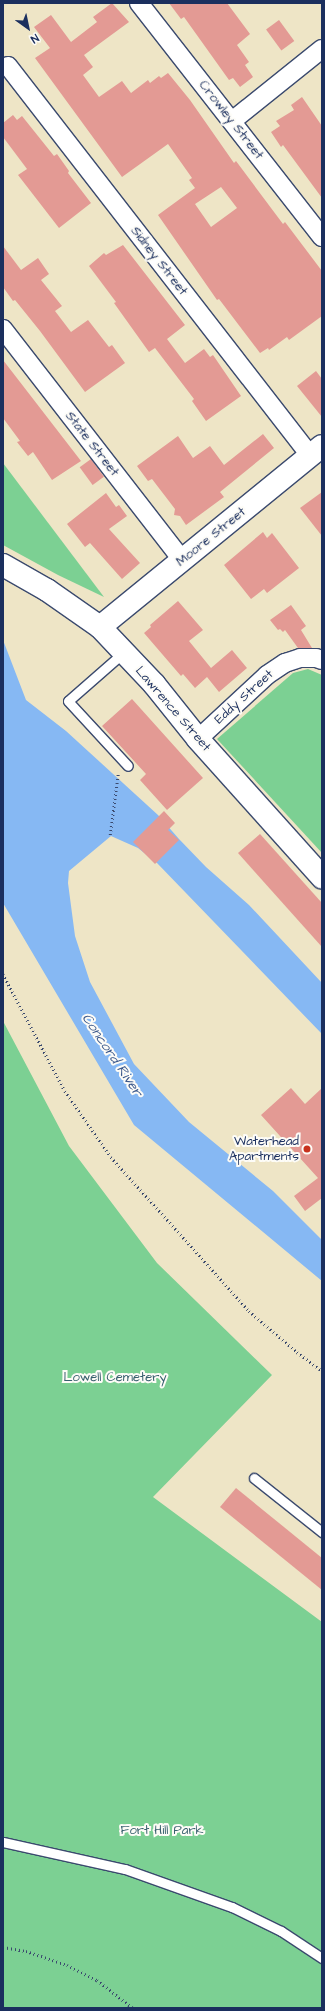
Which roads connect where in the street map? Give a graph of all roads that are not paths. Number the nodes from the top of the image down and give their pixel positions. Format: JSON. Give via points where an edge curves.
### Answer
{"nodes":[{"id":1,"x":139,"y":3,"type":"edge"},
{"id":2,"x":322,"y":49,"type":"edge"},
{"id":3,"x":8,"y":66,"type":"dead end"},
{"id":4,"x":232,"y":121,"type":"junction"},
{"id":5,"x":322,"y":238,"type":"edge"},
{"id":6,"x":3,"y":329,"type":"edge"},
{"id":7,"x":316,"y":451,"type":"edge"},
{"id":8,"x":182,"y":560,"type":"junction"},
{"id":9,"x":3,"y":565,"type":"edge"},
{"id":10,"x":100,"y":627,"type":"junction"},
{"id":11,"x":124,"y":652,"type":"junction"},
{"id":12,"x":319,"y":659,"type":"edge"},
{"id":13,"x":198,"y":739,"type":"junction"},
{"id":14,"x":128,"y":766,"type":"dead end"},
{"id":15,"x":322,"y":876,"type":"edge"},
{"id":16,"x":254,"y":1478,"type":"dead end"},
{"id":17,"x":322,"y":1532,"type":"edge"},
{"id":18,"x":3,"y":1842,"type":"edge"},
{"id":19,"x":322,"y":1958,"type":"edge"}],
"edges":[{"from":1,"to":4,"type":"street","name":"Crowley Street"},
{"from":2,"to":4,"type":"street"},
{"from":3,"to":7,"type":"street","name":"Sidney Street"},
{"from":4,"to":5,"type":"street","name":"Crowley Street"},
{"from":6,"to":8,"type":"street","name":"State Street"},
{"from":7,"to":8,"type":"main road","name":"Moore Street"},
{"from":8,"to":10,"type":"main road","name":"Moore Street"},
{"from":9,"to":10,"type":"main road","name":"Lawrence Street","via":[[47,590]]},
{"from":10,"to":11,"type":"main road","name":"Lawrence Street"},
{"from":11,"to":13,"type":"main road","name":"Lawrence Street","via":[[154,684]]},
{"from":11,"to":14,"type":"lane","via":[[68,701]]},
{"from":12,"to":13,"type":"street","name":"Eddy Street","via":[[300,658],[279,667]]},
{"from":13,"to":15,"type":"main road","name":"Lawrence Street"},
{"from":16,"to":17,"type":"lane"},
{"from":18,"to":19,"type":"lane","via":[[125,1869],[232,1907],[281,1931]]}]}
